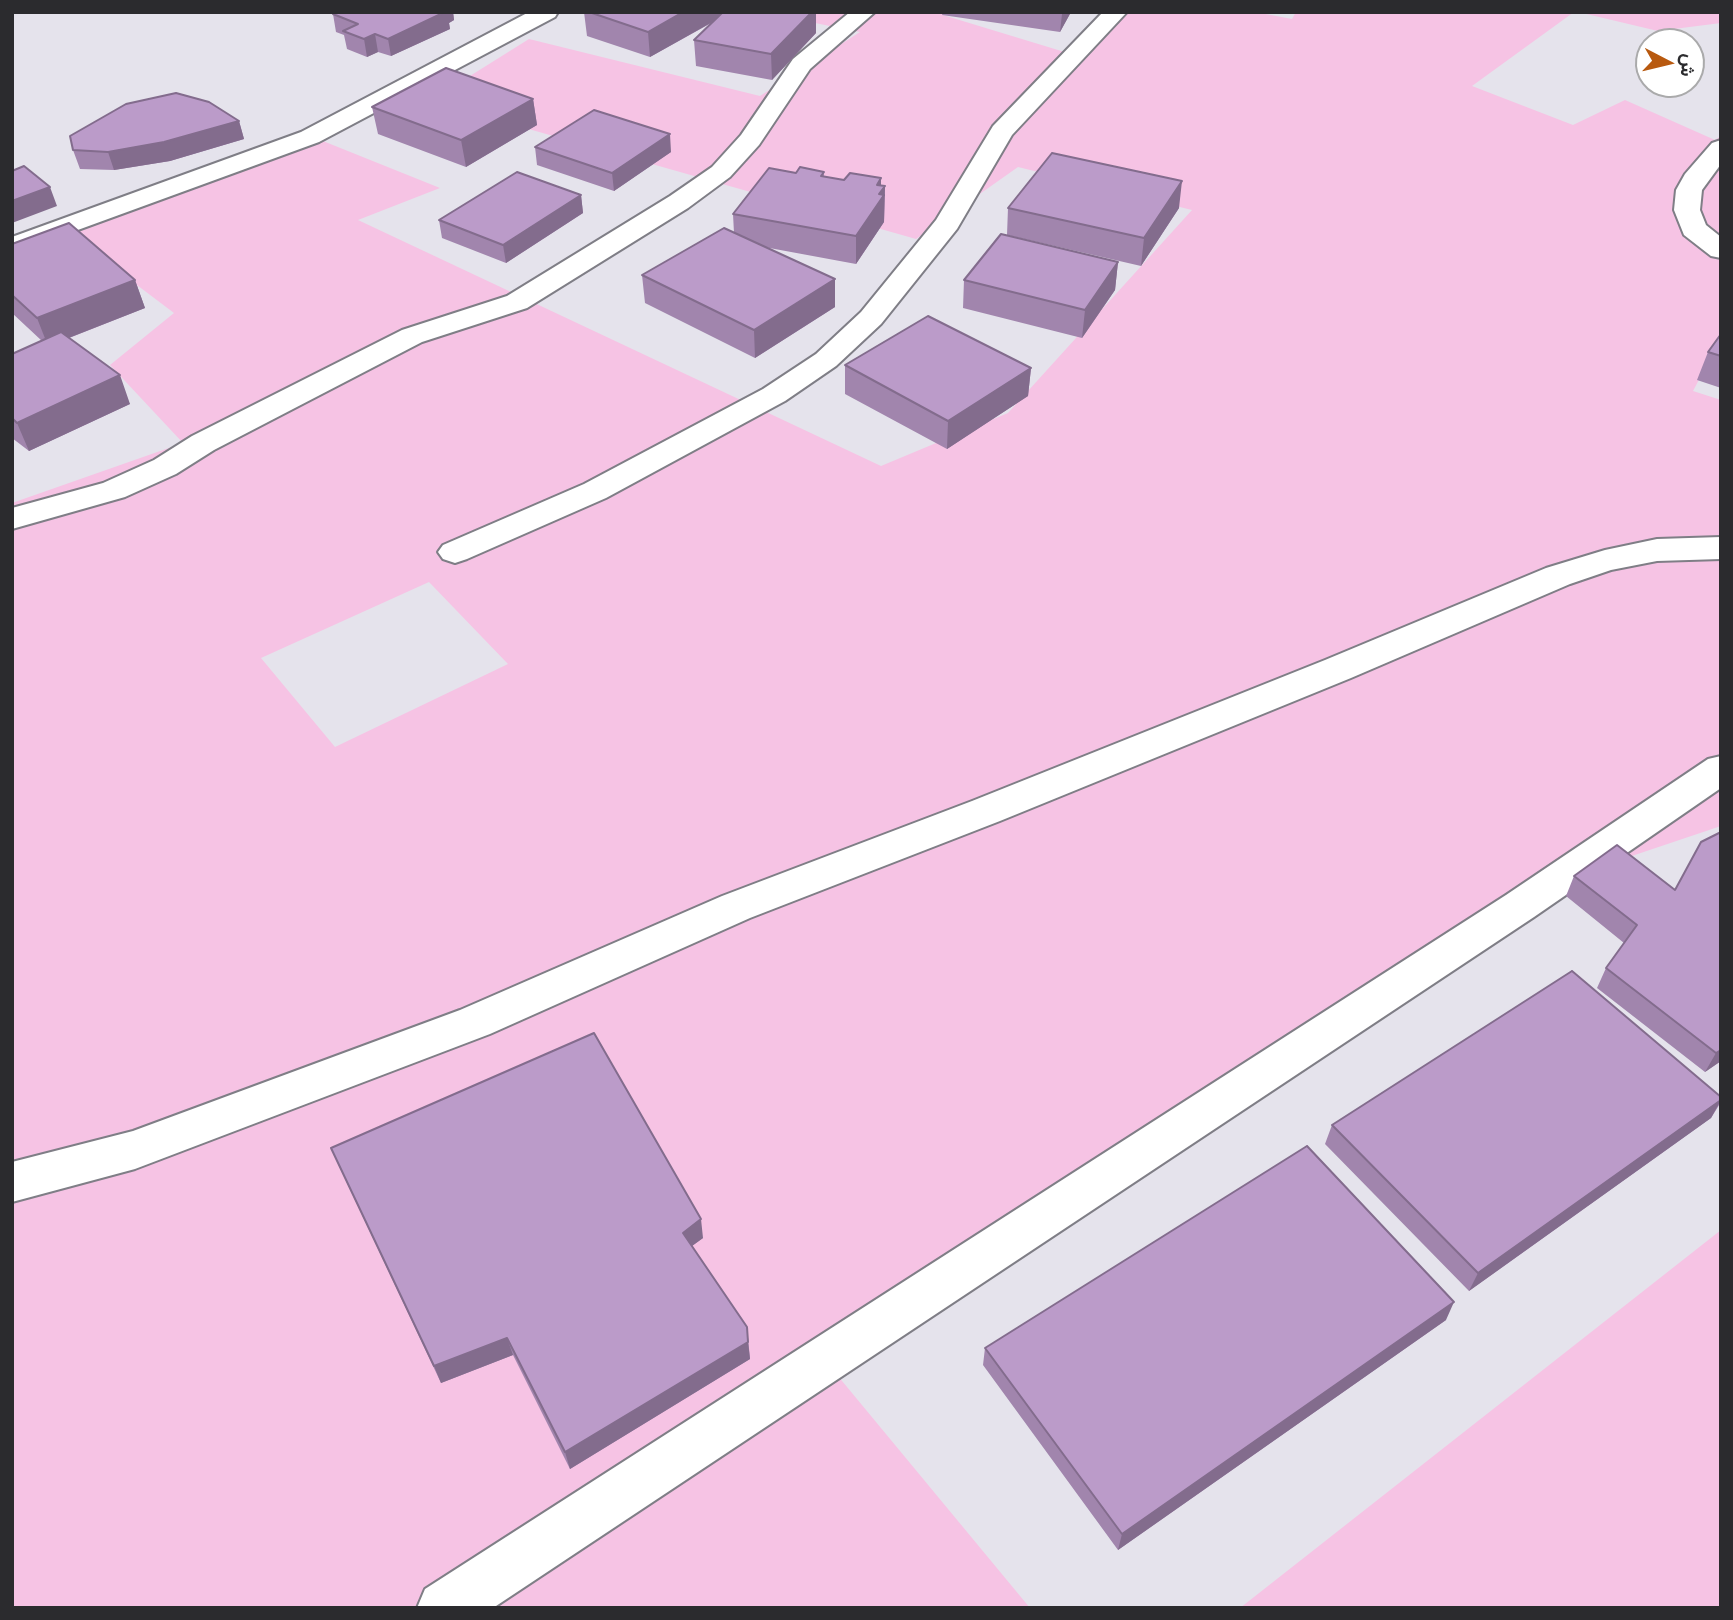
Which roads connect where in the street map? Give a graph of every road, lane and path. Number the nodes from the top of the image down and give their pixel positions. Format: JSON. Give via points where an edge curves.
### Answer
{"nodes":[{"id":1,"x":547,"y":12,"type":"edge"},
{"id":2,"x":864,"y":12,"type":"edge"},
{"id":3,"x":1116,"y":12,"type":"edge"},
{"id":4,"x":1721,"y":148,"type":"edge"},
{"id":5,"x":12,"y":246,"type":"edge"},
{"id":6,"x":1721,"y":250,"type":"edge"},
{"id":7,"x":12,"y":519,"type":"edge"},
{"id":8,"x":1721,"y":548,"type":"edge"},
{"id":9,"x":455,"y":552,"type":"dead end"},
{"id":10,"x":1721,"y":769,"type":"edge"},
{"id":11,"x":12,"y":1182,"type":"edge"},
{"id":12,"x":444,"y":1608,"type":"edge"}],
"edges":[{"from":1,"to":5,"type":"street","via":[[310,137]]},
{"from":2,"to":7,"type":"street","via":[[802,64],[750,140],[721,172],[517,302],[400,342],[114,490]]},
{"from":3,"to":9,"type":"street","via":[[1002,131],[947,223],[871,318],[826,360],[763,401],[606,485]]},
{"from":4,"to":6,"type":"street","via":[[1693,182],[1686,210],[1694,229]]},
{"from":8,"to":11,"type":"street","via":[[1657,550],[1558,576],[1087,770],[736,907],[474,1022],[135,1150]]},
{"from":10,"to":12,"type":"street","via":[[1520,906]]}]}
